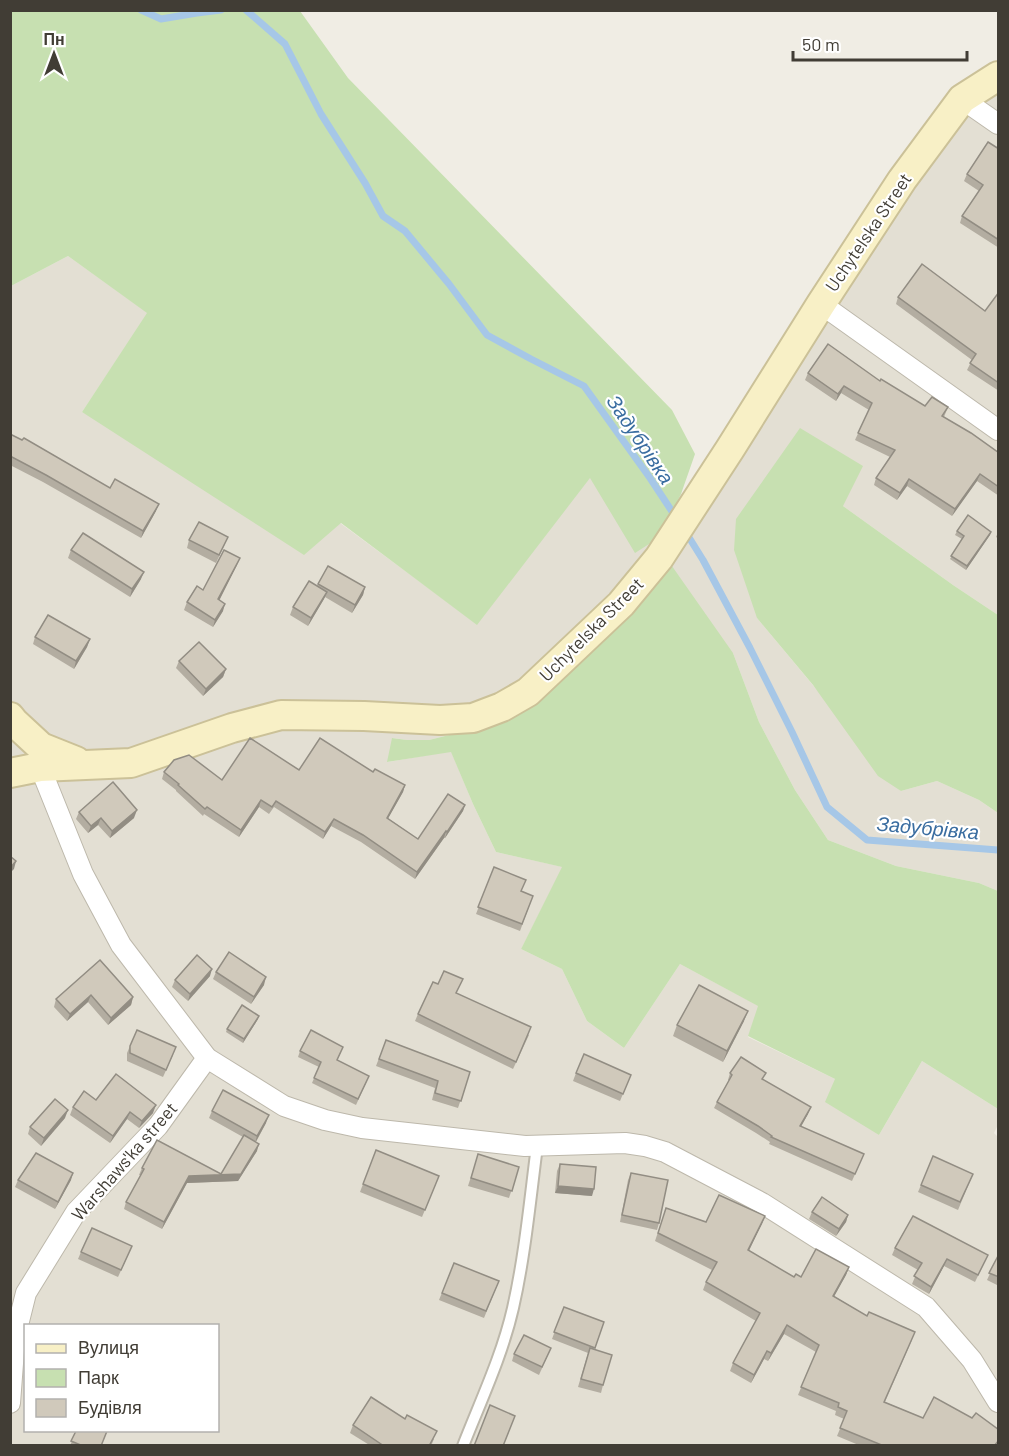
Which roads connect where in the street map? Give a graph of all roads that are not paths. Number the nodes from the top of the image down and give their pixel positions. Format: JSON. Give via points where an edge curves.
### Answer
{"nodes":[{"id":1,"x":999,"y":76,"type":"edge"},
{"id":2,"x":962,"y":99,"type":"junction"},
{"id":3,"x":999,"y":124,"type":"edge"},
{"id":4,"x":821,"y":304,"type":"junction"},
{"id":5,"x":999,"y":430,"type":"edge"},
{"id":6,"x":10,"y":717,"type":"edge"},
{"id":7,"x":84,"y":765,"type":"junction"},
{"id":8,"x":40,"y":767,"type":"junction"},
{"id":9,"x":10,"y":772,"type":"edge"},
{"id":10,"x":207,"y":1058,"type":"junction"},
{"id":11,"x":537,"y":1146,"type":"junction"},
{"id":12,"x":999,"y":1402,"type":"edge"},
{"id":13,"x":10,"y":1403,"type":"edge"},
{"id":14,"x":463,"y":1446,"type":"edge"}],
"edges":[{"from":1,"to":2,"type":"main road","name":"Uchytelska Street"},
{"from":2,"to":3,"type":"street"},
{"from":2,"to":4,"type":"main road","name":"Uchytelska Street","via":[[902,180]]},
{"from":4,"to":5,"type":"street"},
{"from":4,"to":7,"type":"main road","name":"Uchytelska Street","via":[[659,558],[621,604],[528,692],[473,718],[281,715],[130,763]]},
{"from":6,"to":7,"type":"main road","via":[[41,747]]},
{"from":7,"to":8,"type":"main road","name":"Uchytelska Street"},
{"from":8,"to":9,"type":"main road","name":"Uchytelska Street"},
{"from":8,"to":10,"type":"street","via":[[83,874],[121,945]]},
{"from":10,"to":11,"type":"street","via":[[284,1106],[325,1120],[372,1129]]},
{"from":10,"to":13,"type":"street","name":"Warshaws'ka street","via":[[158,1126],[76,1212],[26,1293],[15,1337]]},
{"from":11,"to":12,"type":"street","via":[[645,1146],[665,1152],[762,1203],[926,1307],[972,1360]]},
{"from":11,"to":14,"type":"lane","via":[[513,1309],[500,1354]]}]}
